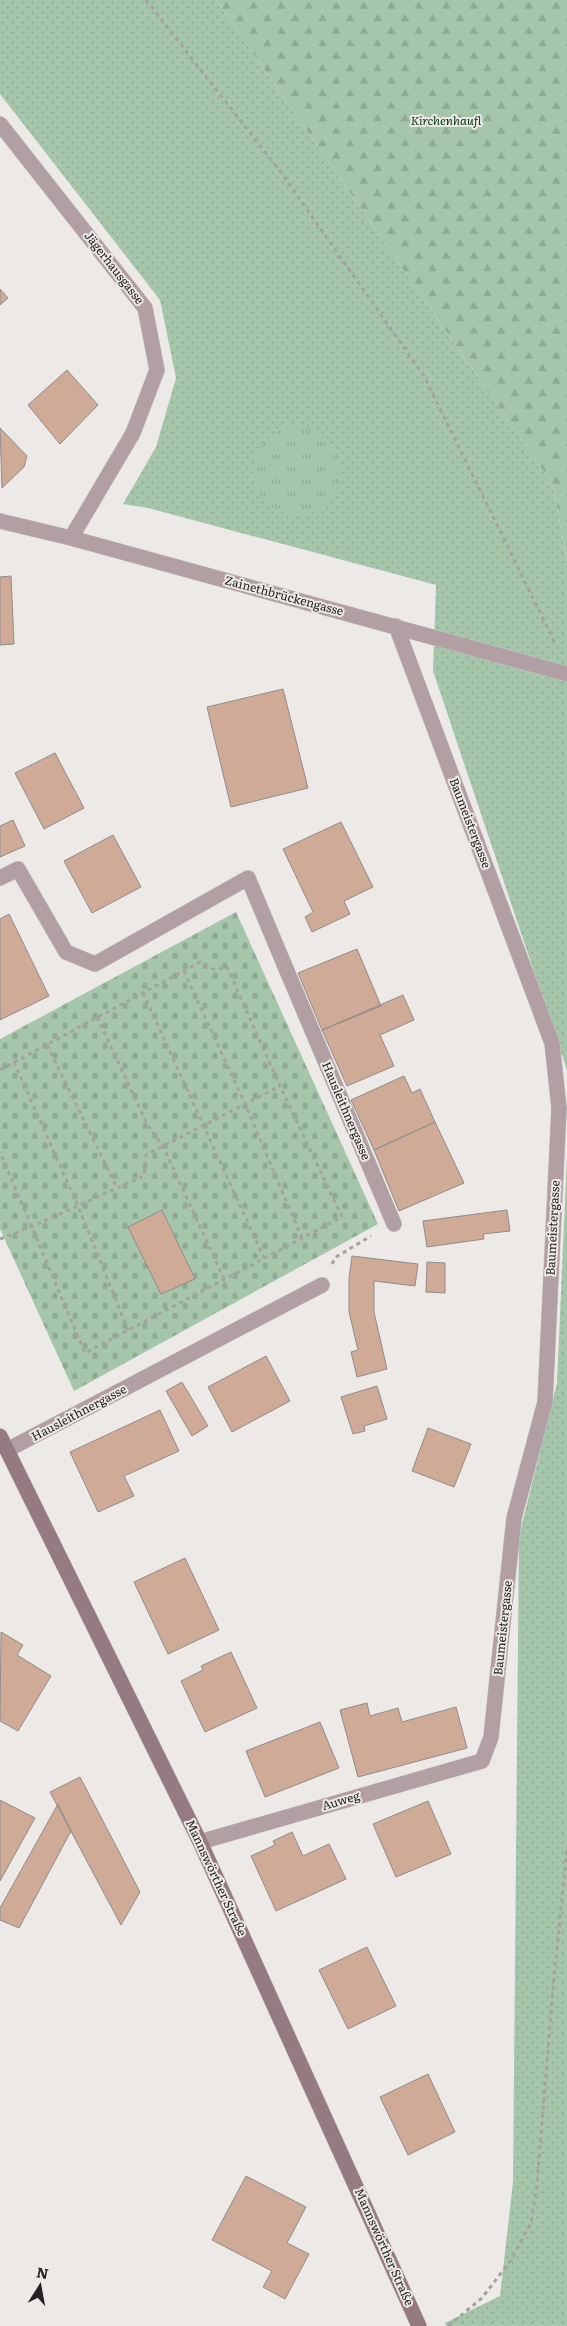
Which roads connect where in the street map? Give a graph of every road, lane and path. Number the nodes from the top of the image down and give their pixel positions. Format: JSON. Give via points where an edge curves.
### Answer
{"nodes":[{"id":1,"x":146,"y":0,"type":"edge"},
{"id":2,"x":0,"y":124,"type":"edge"},
{"id":3,"x":0,"y":521,"type":"edge"},
{"id":4,"x":71,"y":538,"type":"junction"},
{"id":5,"x":396,"y":626,"type":"junction"},
{"id":6,"x":559,"y":651,"type":"dead end"},
{"id":7,"x":567,"y":674,"type":"edge"},
{"id":8,"x":0,"y":878,"type":"edge"},
{"id":9,"x":184,"y":971,"type":"junction"},
{"id":10,"x":143,"y":993,"type":"junction"},
{"id":11,"x":97,"y":1017,"type":"junction"},
{"id":12,"x":47,"y":1045,"type":"junction"},
{"id":13,"x":14,"y":1062,"type":"junction"},
{"id":14,"x":0,"y":1070,"type":"edge"},
{"id":15,"x":280,"y":1086,"type":"junction"},
{"id":16,"x":245,"y":1104,"type":"junction"},
{"id":17,"x":204,"y":1125,"type":"junction"},
{"id":18,"x":163,"y":1146,"type":"junction"},
{"id":19,"x":0,"y":1152,"type":"edge"},
{"id":20,"x":117,"y":1188,"type":"junction"},
{"id":21,"x":78,"y":1206,"type":"junction"},
{"id":22,"x":394,"y":1224,"type":"joint"},
{"id":23,"x":33,"y":1226,"type":"junction"},
{"id":24,"x":302,"y":1238,"type":"junction"},
{"id":25,"x":0,"y":1239,"type":"edge"},
{"id":26,"x":264,"y":1258,"type":"junction"},
{"id":27,"x":224,"y":1279,"type":"junction"},
{"id":28,"x":322,"y":1285,"type":"joint"},
{"id":29,"x":128,"y":1330,"type":"junction"},
{"id":30,"x":0,"y":1436,"type":"edge"},
{"id":31,"x":7,"y":1450,"type":"junction"},
{"id":32,"x":482,"y":1761,"type":"joint"},
{"id":33,"x":200,"y":1842,"type":"junction"},
{"id":34,"x":567,"y":1848,"type":"edge"},
{"id":35,"x":419,"y":2326,"type":"edge"},
{"id":36,"x":448,"y":2326,"type":"edge"}],
"edges":[{"from":1,"to":6,"type":"path","via":[[280,171],[424,376]]},
{"from":2,"to":4,"type":"street","name":"Jägerhausgasse","via":[[145,308],[157,370],[133,433]]},
{"from":3,"to":4,"type":"street","name":"Zainethbrückengasse"},
{"from":4,"to":5,"type":"street","name":"Zainethbrückengasse"},
{"from":5,"to":7,"type":"street","name":"Zainethbrückengasse"},
{"from":5,"to":32,"type":"street","name":"Baumeistergasse","via":[[552,1042],[559,1108],[545,1402],[514,1518],[492,1737]]},
{"from":8,"to":22,"type":"street","name":"Hausleithnergasse","via":[[18,869],[66,952],[95,964],[248,878]]},
{"from":9,"to":10,"type":"path"},
{"from":9,"to":15,"type":"path","via":[[200,962],[214,970],[228,967]]},
{"from":9,"to":16,"type":"path"},
{"from":10,"to":11,"type":"path"},
{"from":10,"to":17,"type":"path"},
{"from":11,"to":12,"type":"path"},
{"from":11,"to":18,"type":"path","via":[[148,1126]]},
{"from":12,"to":13,"type":"path"},
{"from":12,"to":20,"type":"path"},
{"from":13,"to":14,"type":"path"},
{"from":13,"to":21,"type":"path"},
{"from":15,"to":16,"type":"path"},
{"from":15,"to":24,"type":"path","via":[[342,1217]]},
{"from":16,"to":17,"type":"path"},
{"from":16,"to":24,"type":"path"},
{"from":17,"to":18,"type":"path"},
{"from":17,"to":26,"type":"path"},
{"from":18,"to":20,"type":"path","via":[[146,1155],[144,1176]]},
{"from":18,"to":27,"type":"path"},
{"from":19,"to":23,"type":"path"},
{"from":20,"to":21,"type":"path"},
{"from":21,"to":23,"type":"path"},
{"from":21,"to":29,"type":"path"},
{"from":22,"to":28,"type":"path","via":[[336,1257]]},
{"from":23,"to":25,"type":"path"},
{"from":23,"to":29,"type":"path","via":[[85,1353]]},
{"from":24,"to":26,"type":"path"},
{"from":26,"to":27,"type":"path"},
{"from":27,"to":29,"type":"path"},
{"from":28,"to":31,"type":"street","name":"Hausleithnergasse"},
{"from":30,"to":31,"type":"main road","name":"Mannswörther Straße"},
{"from":31,"to":33,"type":"main road","name":"Mannswörther Straße"},
{"from":32,"to":33,"type":"street","name":"Auweg"},
{"from":33,"to":35,"type":"main road","name":"Mannswörther Straße"},
{"from":34,"to":36,"type":"path","via":[[531,2223],[511,2260],[482,2298]]}]}
